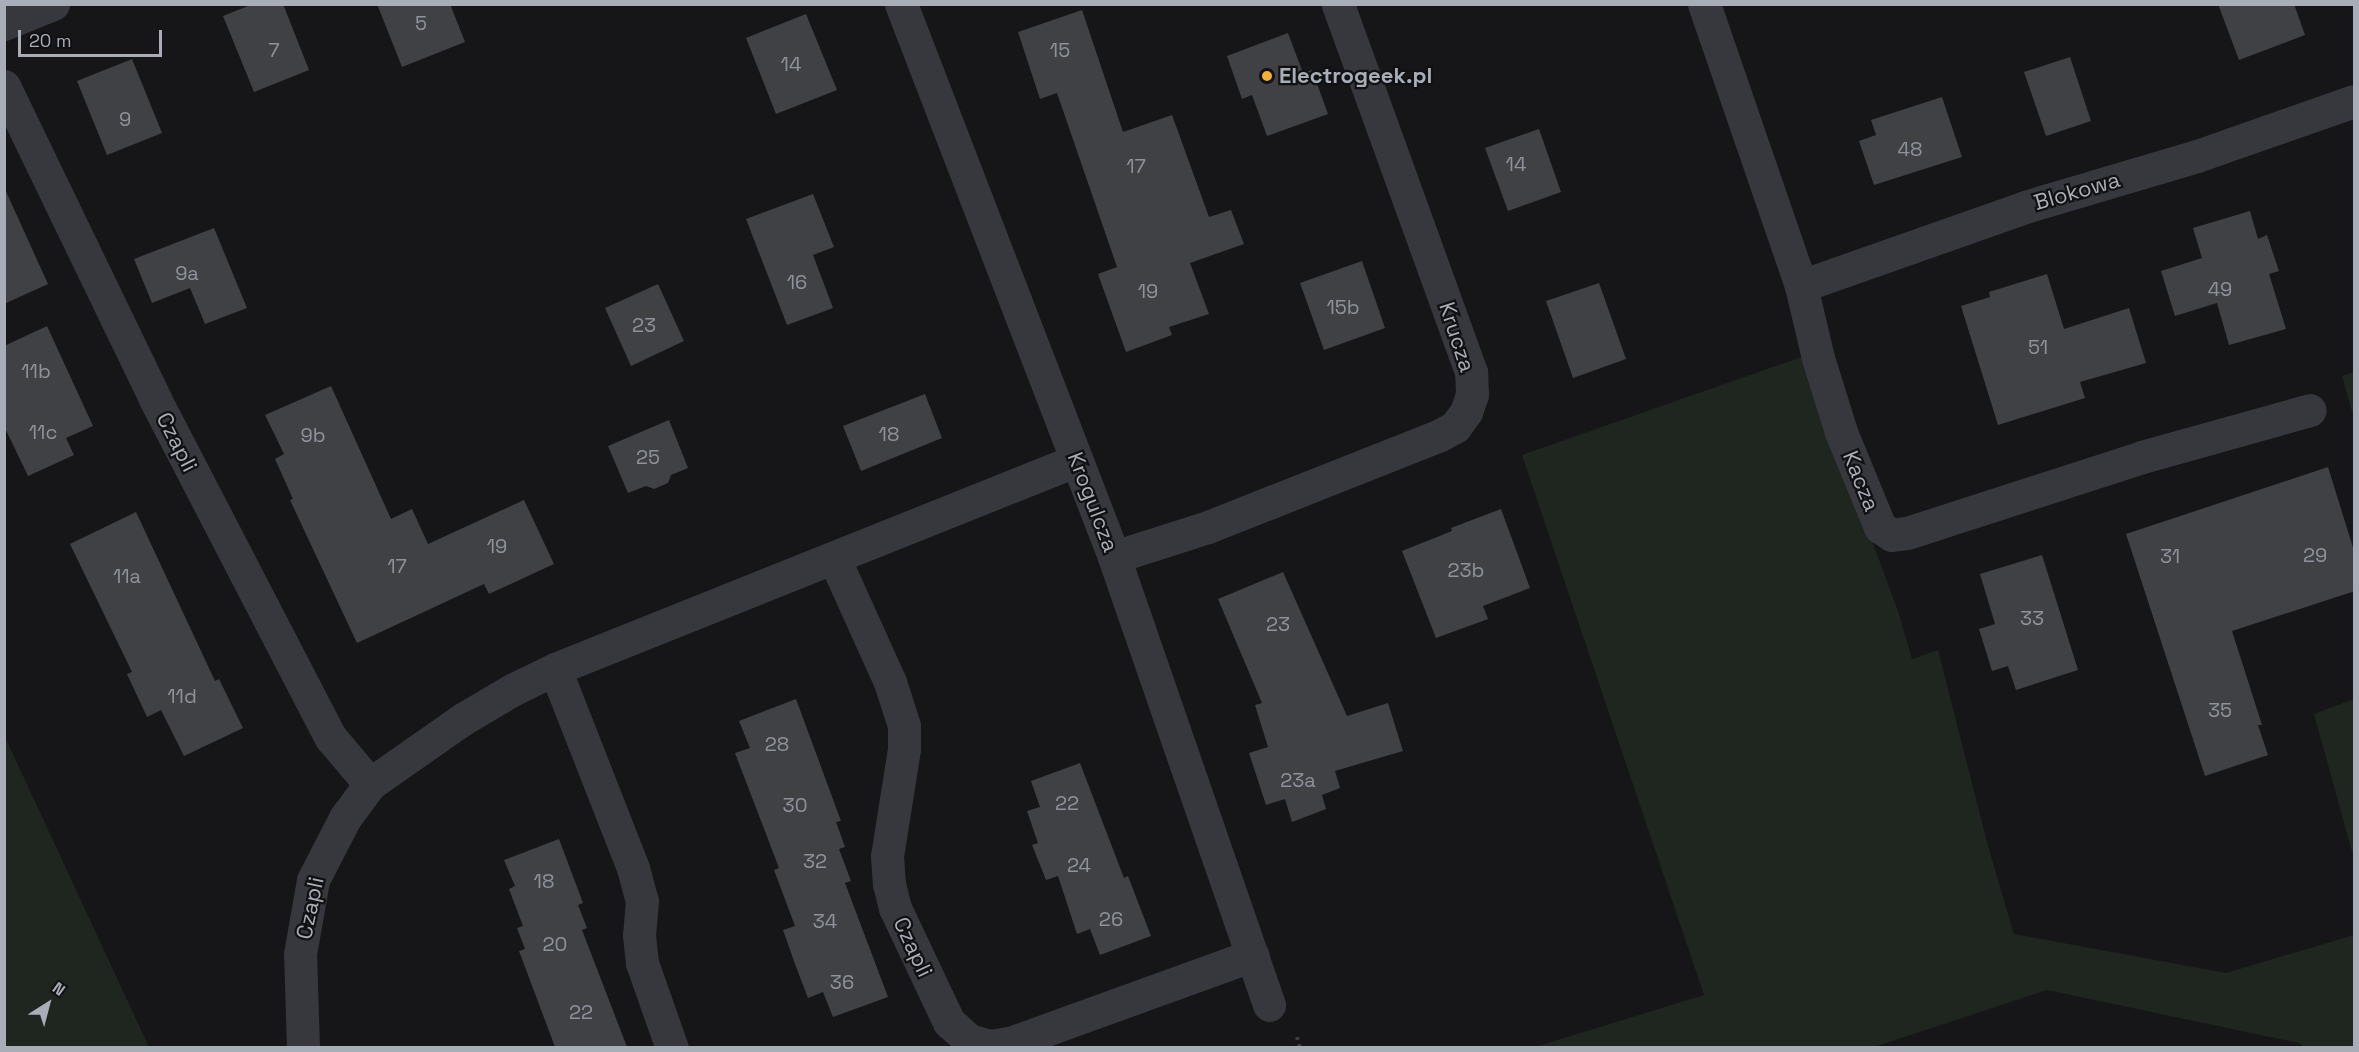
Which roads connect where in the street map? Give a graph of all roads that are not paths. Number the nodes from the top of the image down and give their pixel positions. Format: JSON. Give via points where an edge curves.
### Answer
{"nodes":[{"id":1,"x":53,"y":4,"type":"edge"},
{"id":2,"x":900,"y":4,"type":"edge"},
{"id":3,"x":1338,"y":4,"type":"edge"},
{"id":4,"x":1704,"y":4,"type":"edge"},
{"id":5,"x":4,"y":24,"type":"edge"},
{"id":6,"x":4,"y":86,"type":"edge"},
{"id":7,"x":2355,"y":101,"type":"edge"},
{"id":8,"x":1802,"y":286,"type":"junction"},
{"id":9,"x":2310,"y":410,"type":"dead end"},
{"id":10,"x":1077,"y":460,"type":"junction"},
{"id":11,"x":1114,"y":557,"type":"junction"},
{"id":12,"x":834,"y":558,"type":"junction"},
{"id":13,"x":555,"y":669,"type":"junction"},
{"id":14,"x":370,"y":784,"type":"junction"},
{"id":15,"x":1253,"y":955,"type":"junction"},
{"id":16,"x":1269,"y":1005,"type":"dead end"},
{"id":17,"x":303,"y":1047,"type":"edge"},
{"id":18,"x":672,"y":1047,"type":"edge"}],
"edges":[{"from":1,"to":5,"type":"street"},
{"from":2,"to":10,"type":"street","name":"Krogulcza"},
{"from":3,"to":11,"type":"street","name":"Krucza","via":[[1471,372],[1472,395],[1466,412],[1455,427],[1440,435],[1208,527]]},
{"from":4,"to":8,"type":"street","name":"Kacza"},
{"from":6,"to":14,"type":"street","name":"Czapli","via":[[155,399],[326,728],[350,764]]},
{"from":7,"to":8,"type":"street","name":"Blokowa","via":[[2197,156],[2025,207]]},
{"from":8,"to":9,"type":"street","name":"Kacza","via":[[1818,358],[1841,432],[1880,527],[1892,535],[1907,534],[2142,457]]},
{"from":10,"to":11,"type":"street","name":"Krogulcza"},
{"from":10,"to":12,"type":"street","name":"Czapli"},
{"from":11,"to":15,"type":"street","name":"Krogulcza"},
{"from":12,"to":13,"type":"street","name":"Czapli"},
{"from":12,"to":15,"type":"street","name":"Czapli","via":[[890,682],[904,726],[887,856],[889,884],[895,908],[949,1022],[969,1040],[990,1046],[1010,1043]]},
{"from":13,"to":14,"type":"street","name":"Czapli","via":[[463,718]]},
{"from":13,"to":18,"type":"street","via":[[633,868],[642,901],[642,963]]},
{"from":14,"to":17,"type":"street","name":"Czapli","via":[[345,818],[313,880],[300,954]]},
{"from":15,"to":16,"type":"street","name":"Krogulcza"}]}
